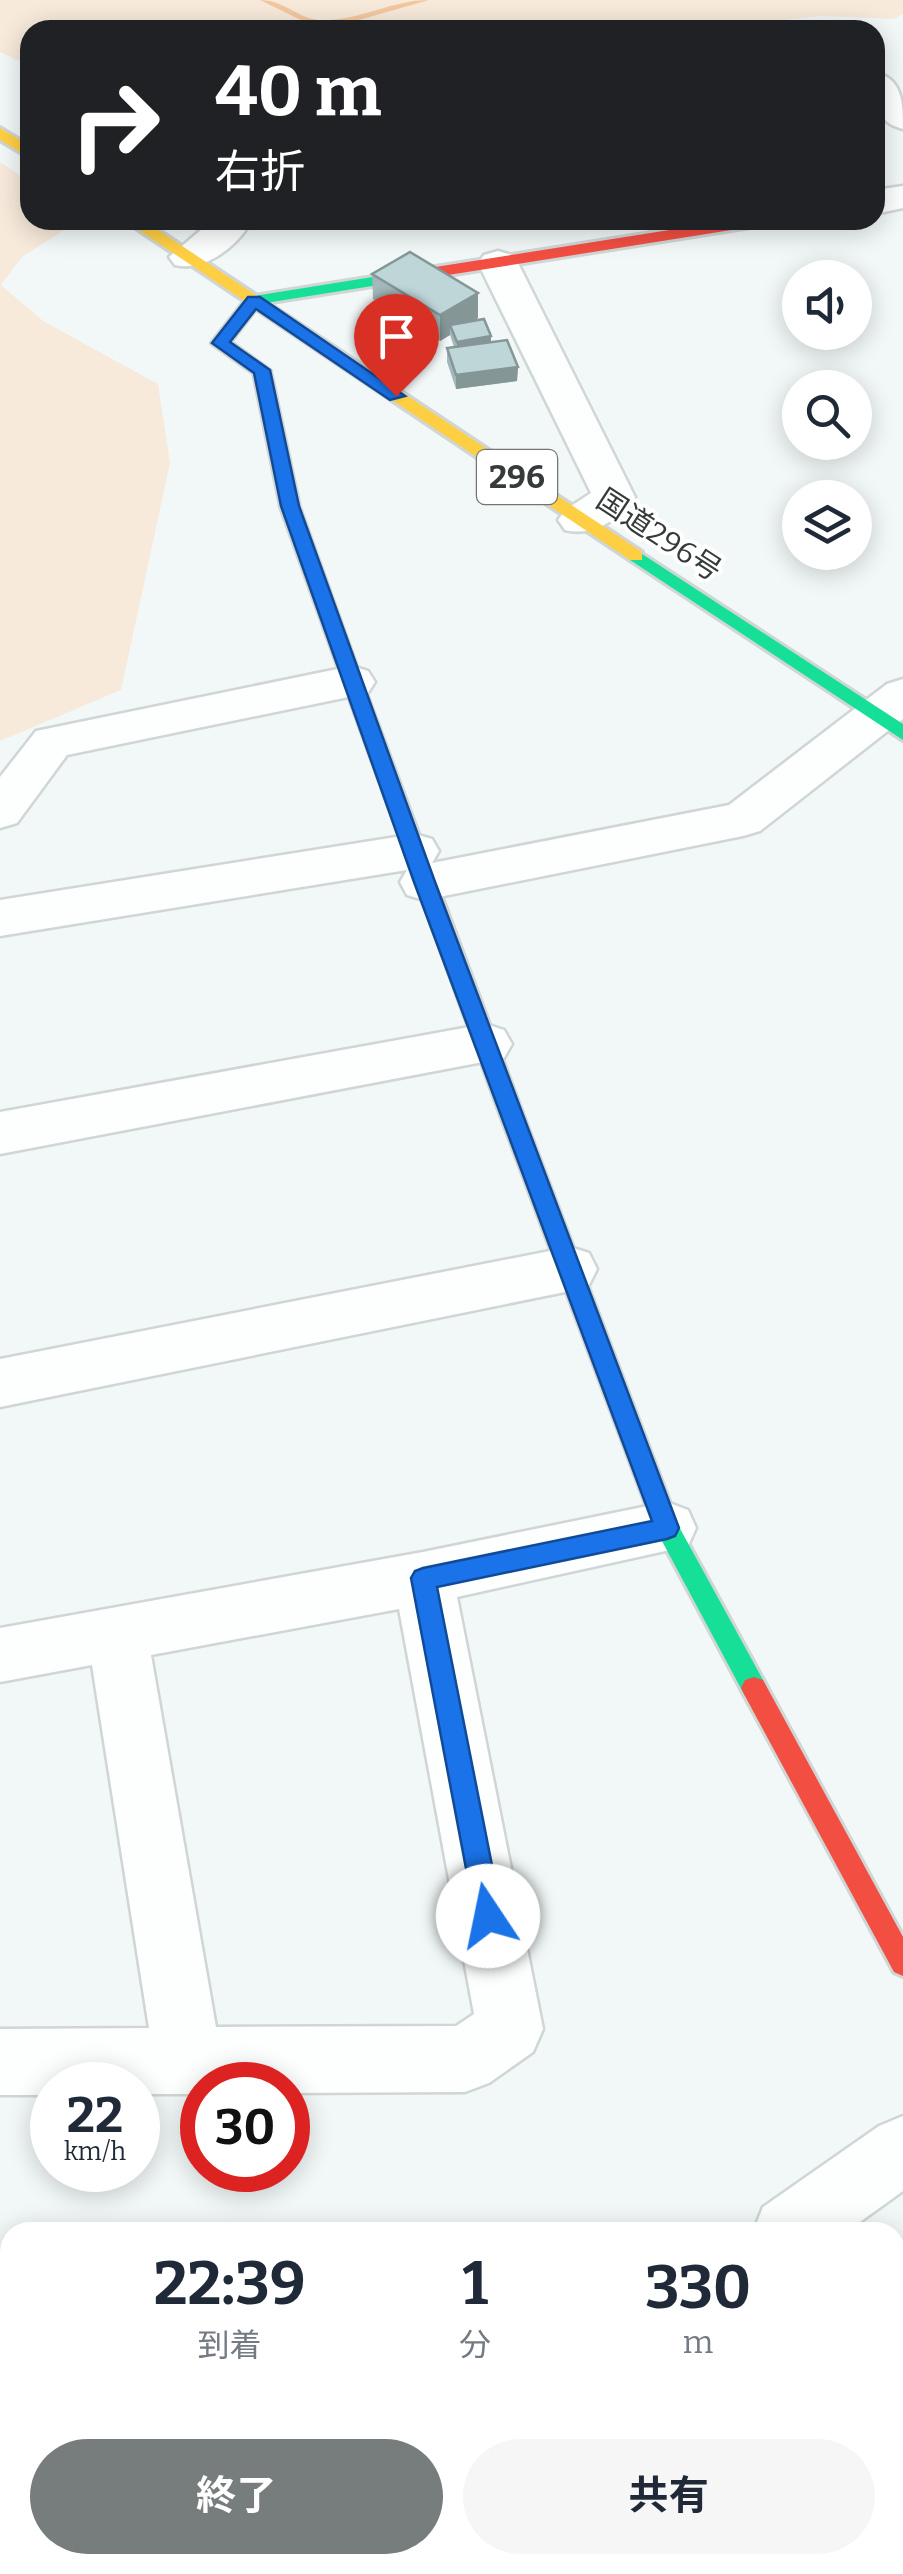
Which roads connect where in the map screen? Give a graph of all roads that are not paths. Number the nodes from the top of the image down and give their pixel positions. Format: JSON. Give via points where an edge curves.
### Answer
{"nodes":[{"id":1,"x":885,"y":96,"type":"edge"},
{"id":2,"x":903,"y":118,"type":"edge"},
{"id":3,"x":147,"y":230,"type":"edge"},
{"id":4,"x":226,"y":230,"type":"edge"},
{"id":5,"x":701,"y":230,"type":"edge"},
{"id":6,"x":189,"y":257,"type":"junction"},
{"id":7,"x":498,"y":263,"type":"junction"},
{"id":8,"x":254,"y":300,"type":"junction"},
{"id":9,"x":580,"y":520,"type":"junction"},
{"id":10,"x":352,"y":682,"type":"junction"},
{"id":11,"x":894,"y":714,"type":"edge"},
{"id":12,"x":0,"y":811,"type":"edge"},
{"id":13,"x":420,"y":866,"type":"junction"},
{"id":14,"x":0,"y":918,"type":"edge"},
{"id":15,"x":486,"y":1044,"type":"junction"},
{"id":16,"x":0,"y":1133,"type":"edge"},
{"id":17,"x":570,"y":1270,"type":"junction"},
{"id":18,"x":0,"y":1383,"type":"edge"},
{"id":19,"x":667,"y":1528,"type":"junction"},
{"id":20,"x":423,"y":1578,"type":"junction"},
{"id":21,"x":117,"y":1633,"type":"junction"},
{"id":22,"x":0,"y":1654,"type":"edge"},
{"id":23,"x":903,"y":1963,"type":"edge"},
{"id":24,"x":188,"y":2061,"type":"junction"},
{"id":25,"x":0,"y":2062,"type":"edge"},
{"id":26,"x":903,"y":2150,"type":"edge"},
{"id":27,"x":802,"y":2222,"type":"edge"}],
"edges":[{"from":1,"to":2,"type":"street"},
{"from":3,"to":6,"type":"main road","name":"国道296号","number":"296"},
{"from":4,"to":6,"type":"street"},
{"from":5,"to":7,"type":"main road"},
{"from":6,"to":8,"type":"main road","name":"国道296号","number":"296"},
{"from":7,"to":8,"type":"main road"},
{"from":7,"to":9,"type":"street","via":[[614,497]]},
{"from":8,"to":9,"type":"main road","name":"国道296号","number":"296"},
{"from":8,"to":10,"type":"main road","via":[[220,343],[262,370],[290,506]]},
{"from":9,"to":11,"type":"main road","name":"国道296号","number":"296"},
{"from":10,"to":12,"type":"street","via":[[52,742]]},
{"from":10,"to":13,"type":"main road"},
{"from":11,"to":13,"type":"street","via":[[744,820]]},
{"from":13,"to":14,"type":"street"},
{"from":13,"to":15,"type":"main road"},
{"from":15,"to":16,"type":"street"},
{"from":15,"to":17,"type":"main road"},
{"from":17,"to":18,"type":"street"},
{"from":17,"to":19,"type":"main road"},
{"from":19,"to":20,"type":"street"},
{"from":19,"to":23,"type":"main road"},
{"from":20,"to":21,"type":"street"},
{"from":20,"to":24,"type":"street","via":[[510,2029],[464,2059]]},
{"from":21,"to":22,"type":"street"},
{"from":21,"to":24,"type":"street"},
{"from":24,"to":25,"type":"street"},
{"from":26,"to":27,"type":"street"}]}
